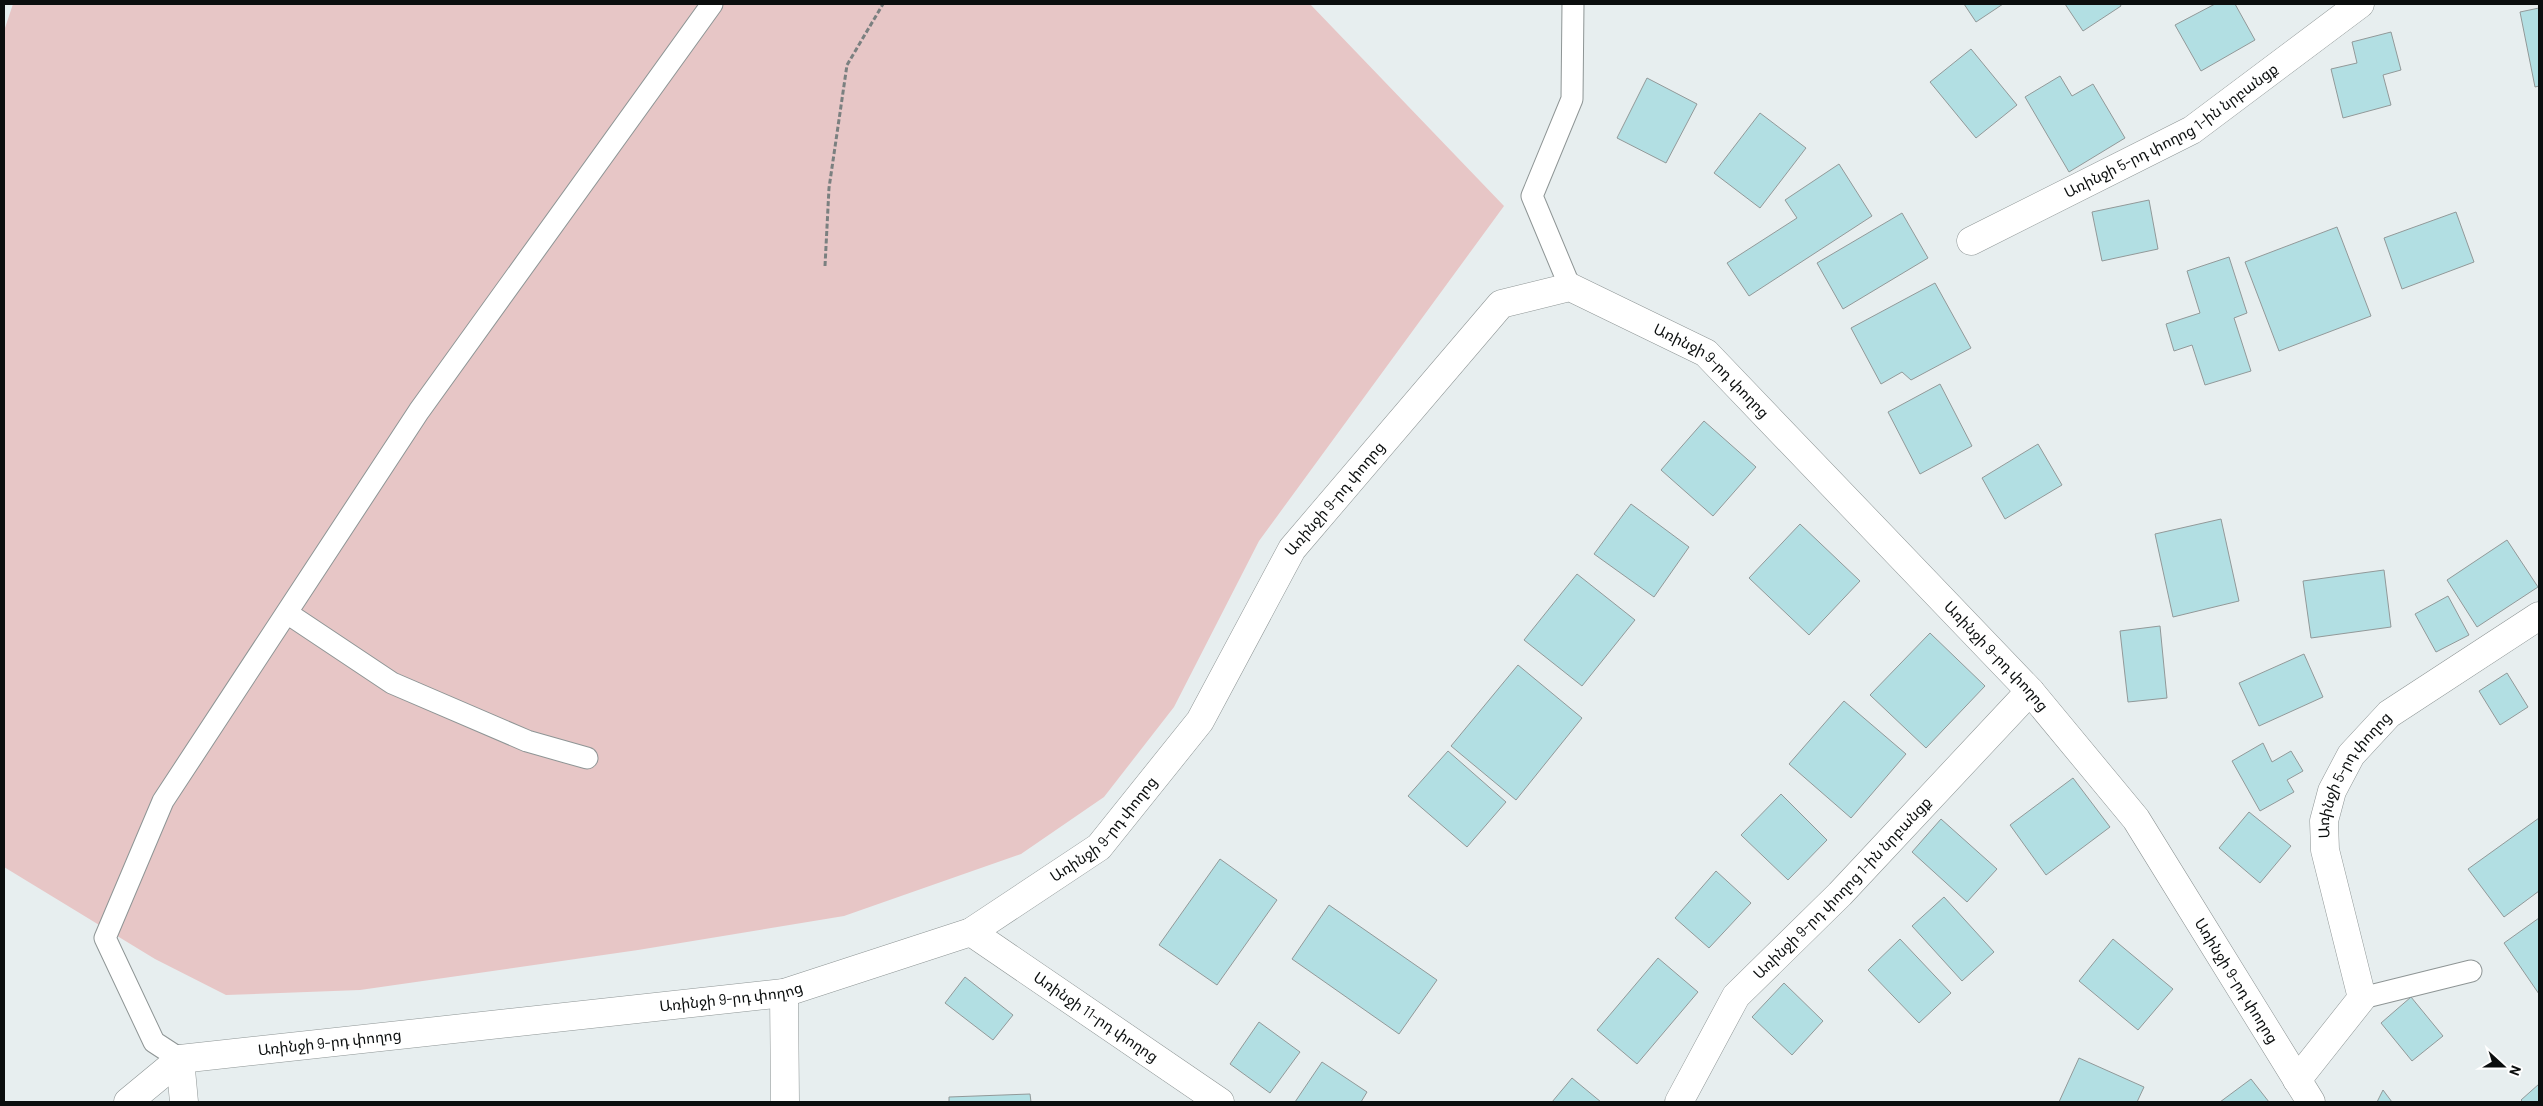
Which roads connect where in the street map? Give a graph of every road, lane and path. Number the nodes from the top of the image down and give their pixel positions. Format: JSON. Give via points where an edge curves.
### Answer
{"nodes":[{"id":1,"x":712,"y":4,"type":"edge"},
{"id":2,"x":883,"y":4,"type":"edge"},
{"id":3,"x":1573,"y":4,"type":"edge"},
{"id":4,"x":2360,"y":4,"type":"edge"},
{"id":5,"x":1971,"y":241,"type":"dead end"},
{"id":6,"x":825,"y":266,"type":"dead end"},
{"id":7,"x":1570,"y":287,"type":"junction"},
{"id":8,"x":287,"y":613,"type":"junction"},
{"id":9,"x":2539,"y":616,"type":"edge"},
{"id":10,"x":2030,"y":691,"type":"junction"},
{"id":11,"x":587,"y":758,"type":"dead end"},
{"id":12,"x":971,"y":932,"type":"junction"},
{"id":13,"x":2471,"y":971,"type":"dead end"},
{"id":14,"x":784,"y":993,"type":"junction"},
{"id":15,"x":2362,"y":998,"type":"junction"},
{"id":16,"x":180,"y":1059,"type":"junction"},
{"id":17,"x":2304,"y":1091,"type":"edge"},
{"id":18,"x":128,"y":1102,"type":"edge"},
{"id":19,"x":184,"y":1102,"type":"edge"},
{"id":20,"x":785,"y":1102,"type":"edge"},
{"id":21,"x":1220,"y":1102,"type":"edge"},
{"id":22,"x":1679,"y":1102,"type":"edge"}],
"edges":[{"from":1,"to":8,"type":"lane","via":[[419,411]]},
{"from":2,"to":6,"type":"path","via":[[847,64],[829,188]]},
{"from":3,"to":7,"type":"lane","via":[[1572,99],[1532,196]]},
{"from":4,"to":5,"type":"street","name":"Առինջի 5-րդ փողոց 1-ին նրբանցք","via":[[2192,130]]},
{"from":7,"to":10,"type":"street","name":"Առինջի 9-րդ փողոց","via":[[1706,353]]},
{"from":7,"to":12,"type":"street","name":"Առինջի 9-րդ փողոց","via":[[1501,304],[1292,549],[1200,721],[1099,847]]},
{"from":8,"to":11,"type":"lane","via":[[392,683],[527,741]]},
{"from":8,"to":16,"type":"lane","via":[[164,801],[105,938],[154,1042]]},
{"from":9,"to":15,"type":"street","name":"Առինջի 5-րդ փողոց","via":[[2389,714],[2351,755],[2332,792],[2324,821],[2325,850]]},
{"from":10,"to":17,"type":"street","name":"Առինջի 9-րդ փողոց","via":[[2136,819]]},
{"from":10,"to":22,"type":"street","name":"Առինջի 9-րդ փողոց 1-ին նրբանցք","via":[[1840,894],[1736,996]]},
{"from":12,"to":14,"type":"street","name":"Առինջի 9-րդ փողոց"},
{"from":12,"to":21,"type":"street","name":"Առինջի 11-րդ փողոց"},
{"from":13,"to":15,"type":"lane"},
{"from":14,"to":16,"type":"street","name":"Առինջի 9-րդ փողոց"},
{"from":14,"to":20,"type":"street"},
{"from":15,"to":17,"type":"street"},
{"from":16,"to":18,"type":"street"},
{"from":16,"to":19,"type":"street"}]}
